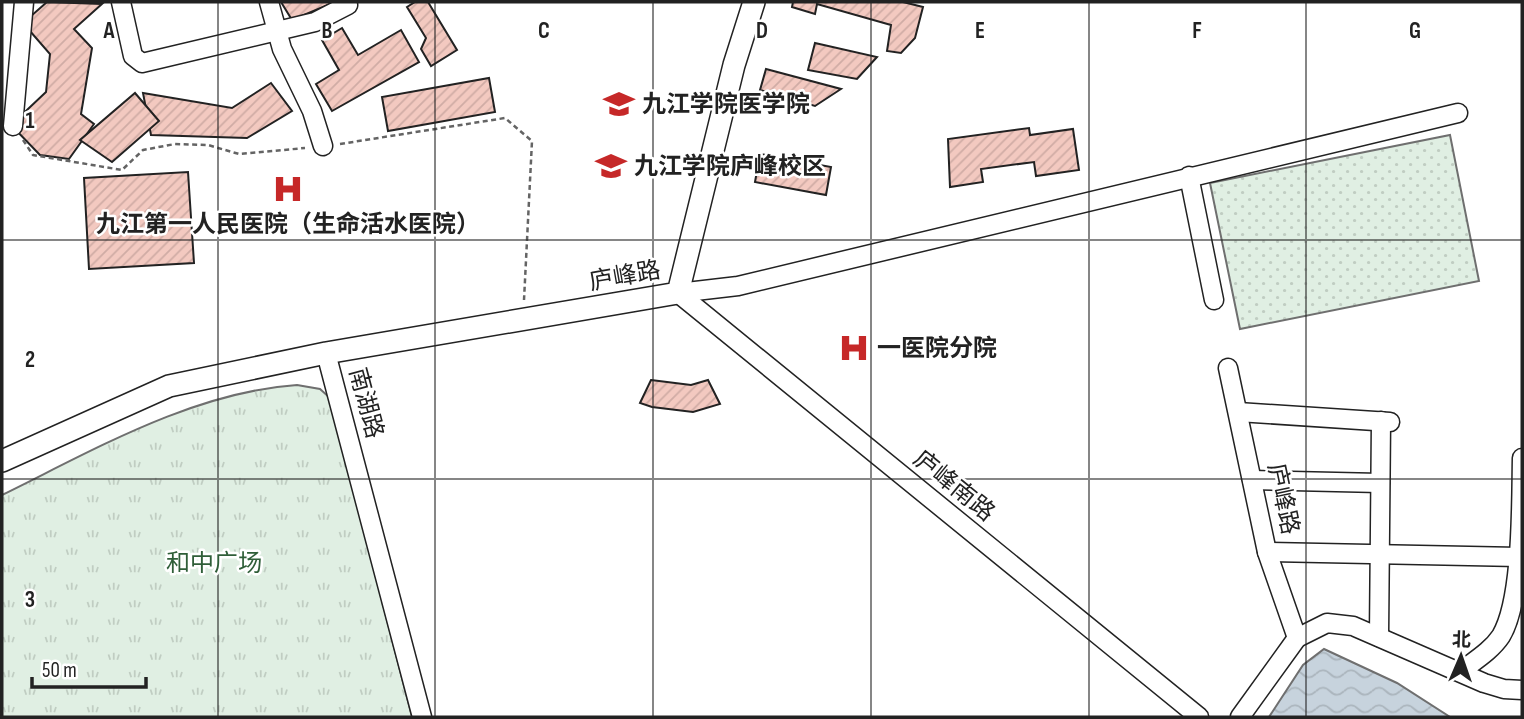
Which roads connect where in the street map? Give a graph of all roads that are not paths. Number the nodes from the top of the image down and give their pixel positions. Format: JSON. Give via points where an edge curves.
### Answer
{"nodes":[{"id":1,"x":24,"y":2,"type":"edge"},
{"id":2,"x":121,"y":2,"type":"edge"},
{"id":3,"x":269,"y":2,"type":"edge"},
{"id":4,"x":754,"y":2,"type":"edge"},
{"id":5,"x":348,"y":5,"type":"dead end"},
{"id":6,"x":278,"y":30,"type":"junction"},
{"id":7,"x":10,"y":65,"type":"edge"},
{"id":8,"x":1458,"y":113,"type":"dead end"},
{"id":9,"x":13,"y":126,"type":"road end"},
{"id":10,"x":323,"y":146,"type":"road end"},
{"id":11,"x":1189,"y":176,"type":"junction"},
{"id":12,"x":678,"y":293,"type":"junction"},
{"id":13,"x":1214,"y":300,"type":"dead end"},
{"id":14,"x":326,"y":353,"type":"junction"},
{"id":15,"x":1228,"y":368,"type":"dead end"},
{"id":16,"x":1238,"y":412,"type":"junction"},
{"id":17,"x":1522,"y":458,"type":"edge"},
{"id":18,"x":2,"y":461,"type":"edge"},
{"id":19,"x":1252,"y":480,"type":"junction"},
{"id":20,"x":1380,"y":483,"type":"junction"},
{"id":21,"x":1267,"y":552,"type":"junction"},
{"id":22,"x":1380,"y":553,"type":"junction"},
{"id":23,"x":1519,"y":557,"type":"junction"},
{"id":24,"x":1379,"y":636,"type":"junction"},
{"id":25,"x":1297,"y":638,"type":"junction"},
{"id":26,"x":1460,"y":672,"type":"junction"},
{"id":27,"x":1522,"y":690,"type":"edge"},
{"id":28,"x":422,"y":717,"type":"edge"},
{"id":29,"x":1199,"y":717,"type":"edge"},
{"id":30,"x":1240,"y":717,"type":"edge"}],
"edges":[{"from":1,"to":7,"type":"street"},
{"from":2,"to":6,"type":"street","via":[[129,45],[142,63]]},
{"from":3,"to":6,"type":"street"},
{"from":4,"to":12,"type":"main road","name":"庐峰路"},
{"from":5,"to":6,"type":"street","via":[[315,22]]},
{"from":6,"to":10,"type":"street"},
{"from":7,"to":9,"type":"street"},
{"from":8,"to":11,"type":"street"},
{"from":11,"to":12,"type":"street","via":[[738,286]]},
{"from":11,"to":13,"type":"street"},
{"from":12,"to":14,"type":"main road","name":"庐峰路"},
{"from":12,"to":29,"type":"street","name":"庐峰南路"},
{"from":14,"to":18,"type":"main road","name":"南湖路","via":[[169,386]]},
{"from":14,"to":28,"type":"street","name":"南湖路"},
{"from":15,"to":16,"type":"street","name":"庐峰路"},
{"from":16,"to":19,"type":"street","name":"庐峰路"},
{"from":16,"to":20,"type":"street","via":[[1385,421]]},
{"from":17,"to":23,"type":"street"},
{"from":19,"to":20,"type":"street"},
{"from":19,"to":21,"type":"street","name":"庐峰路"},
{"from":20,"to":22,"type":"street"},
{"from":21,"to":22,"type":"street"},
{"from":21,"to":25,"type":"street","name":"庐峰路"},
{"from":22,"to":23,"type":"street"},
{"from":22,"to":24,"type":"street"},
{"from":23,"to":26,"type":"street","via":[[1500,636]]},
{"from":24,"to":25,"type":"street","via":[[1338,623],[1317,626]]},
{"from":24,"to":26,"type":"street"},
{"from":25,"to":30,"type":"street"},
{"from":26,"to":27,"type":"street","via":[[1504,689]]}]}
